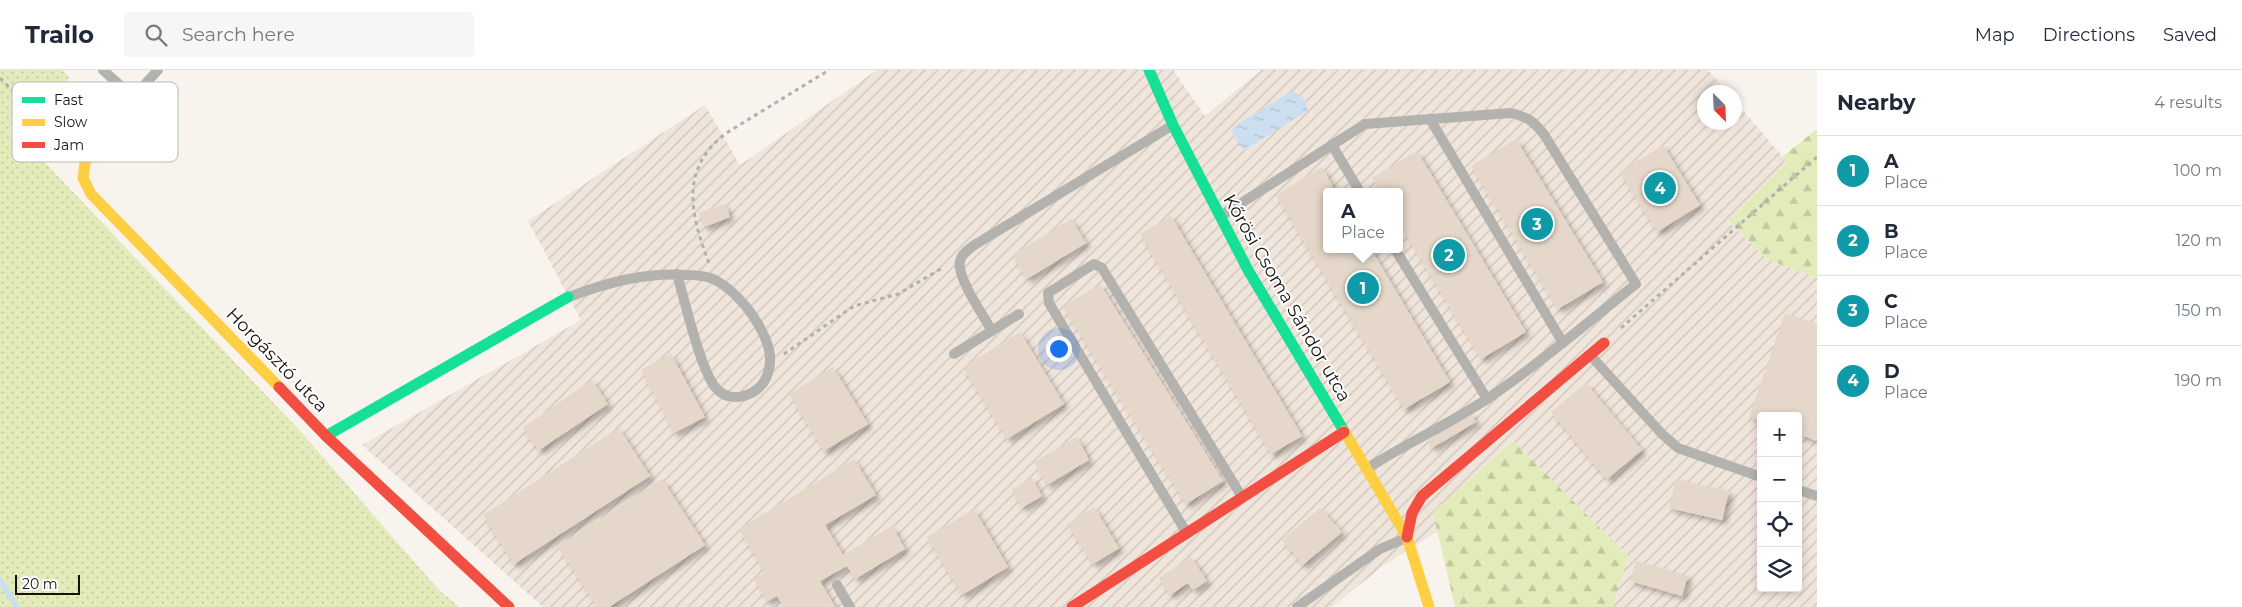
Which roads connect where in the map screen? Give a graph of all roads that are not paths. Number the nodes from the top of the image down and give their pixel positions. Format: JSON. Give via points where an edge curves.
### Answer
{"nodes":[{"id":1,"x":103,"y":70,"type":"edge"},
{"id":2,"x":158,"y":70,"type":"edge"},
{"id":3,"x":1149,"y":70,"type":"edge"},
{"id":4,"x":116,"y":82,"type":"edge"},
{"id":5,"x":146,"y":82,"type":"edge"},
{"id":6,"x":1430,"y":119,"type":"junction"},
{"id":7,"x":1173,"y":125,"type":"junction"},
{"id":8,"x":1332,"y":145,"type":"junction"},
{"id":9,"x":86,"y":162,"type":"edge"},
{"id":10,"x":1358,"y":188,"type":"edge"},
{"id":11,"x":1220,"y":217,"type":"junction"},
{"id":12,"x":1397,"y":253,"type":"edge"},
{"id":13,"x":677,"y":274,"type":"junction"},
{"id":14,"x":568,"y":297,"type":"joint"},
{"id":15,"x":1019,"y":314,"type":"dead end"},
{"id":16,"x":992,"y":330,"type":"junction"},
{"id":17,"x":1563,"y":342,"type":"junction"},
{"id":18,"x":1604,"y":343,"type":"road end"},
{"id":19,"x":954,"y":354,"type":"dead end"},
{"id":20,"x":1590,"y":355,"type":"junction"},
{"id":21,"x":1486,"y":399,"type":"junction"},
{"id":22,"x":1344,"y":432,"type":"junction"},
{"id":23,"x":326,"y":436,"type":"junction"},
{"id":24,"x":1367,"y":469,"type":"junction"},
{"id":25,"x":1757,"y":477,"type":"edge"},
{"id":26,"x":1802,"y":491,"type":"edge"},
{"id":27,"x":1817,"y":496,"type":"edge"},
{"id":28,"x":1242,"y":497,"type":"junction"},
{"id":29,"x":1186,"y":533,"type":"junction"},
{"id":30,"x":1407,"y":537,"type":"junction"},
{"id":31,"x":837,"y":585,"type":"dead end"},
{"id":32,"x":509,"y":607,"type":"edge"},
{"id":33,"x":850,"y":607,"type":"edge"},
{"id":34,"x":1072,"y":607,"type":"edge"},
{"id":35,"x":1298,"y":607,"type":"edge"},
{"id":36,"x":1429,"y":607,"type":"edge"}],
"edges":[{"from":1,"to":4,"type":"lane"},
{"from":2,"to":5,"type":"lane"},
{"from":3,"to":7,"type":"street","name":"Kőrösi Csoma Sándor utca"},
{"from":6,"to":8,"type":"lane","via":[[1365,124]]},
{"from":6,"to":17,"type":"lane"},
{"from":6,"to":17,"type":"lane","via":[[1511,113],[1526,116],[1535,123],[1636,284]]},
{"from":7,"to":11,"type":"street","name":"Kőrösi Csoma Sándor utca"},
{"from":7,"to":16,"type":"lane","via":[[976,244],[962,256],[960,268],[968,288]]},
{"from":8,"to":10,"type":"lane"},
{"from":8,"to":11,"type":"lane"},
{"from":9,"to":23,"type":"street","name":"Horgásztó utca","via":[[83,178],[91,194]]},
{"from":11,"to":22,"type":"street","name":"Kőrösi Csoma Sándor utca"},
{"from":12,"to":21,"type":"lane"},
{"from":13,"to":13,"type":"lane","via":[[705,368],[715,388],[728,396],[738,397],[755,391],[764,382],[771,364],[767,342],[754,317],[716,280]]},
{"from":13,"to":14,"type":"lane","via":[[623,279]]},
{"from":14,"to":23,"type":"street"},
{"from":15,"to":16,"type":"lane"},
{"from":16,"to":19,"type":"lane"},
{"from":17,"to":21,"type":"lane"},
{"from":18,"to":20,"type":"street","name":"Kőrösi Csoma Sándor utca"},
{"from":20,"to":25,"type":"lane","via":[[1678,448]]},
{"from":20,"to":30,"type":"street","name":"Kőrösi Csoma Sándor utca","via":[[1422,496],[1412,513]]},
{"from":21,"to":24,"type":"lane"},
{"from":22,"to":24,"type":"street","name":"Kőrösi Csoma Sándor utca"},
{"from":22,"to":28,"type":"street"},
{"from":23,"to":32,"type":"street","name":"Horgásztó utca"},
{"from":24,"to":30,"type":"street","name":"Kőrösi Csoma Sándor utca"},
{"from":26,"to":27,"type":"lane"},
{"from":28,"to":29,"type":"street"},
{"from":28,"to":29,"type":"lane","via":[[1102,268],[1094,264],[1048,293],[1049,303]]},
{"from":29,"to":34,"type":"street"},
{"from":30,"to":35,"type":"lane","via":[[1380,549]]},
{"from":30,"to":36,"type":"street","name":"Kőrösi Csoma Sándor utca"},
{"from":31,"to":33,"type":"lane"}]}
